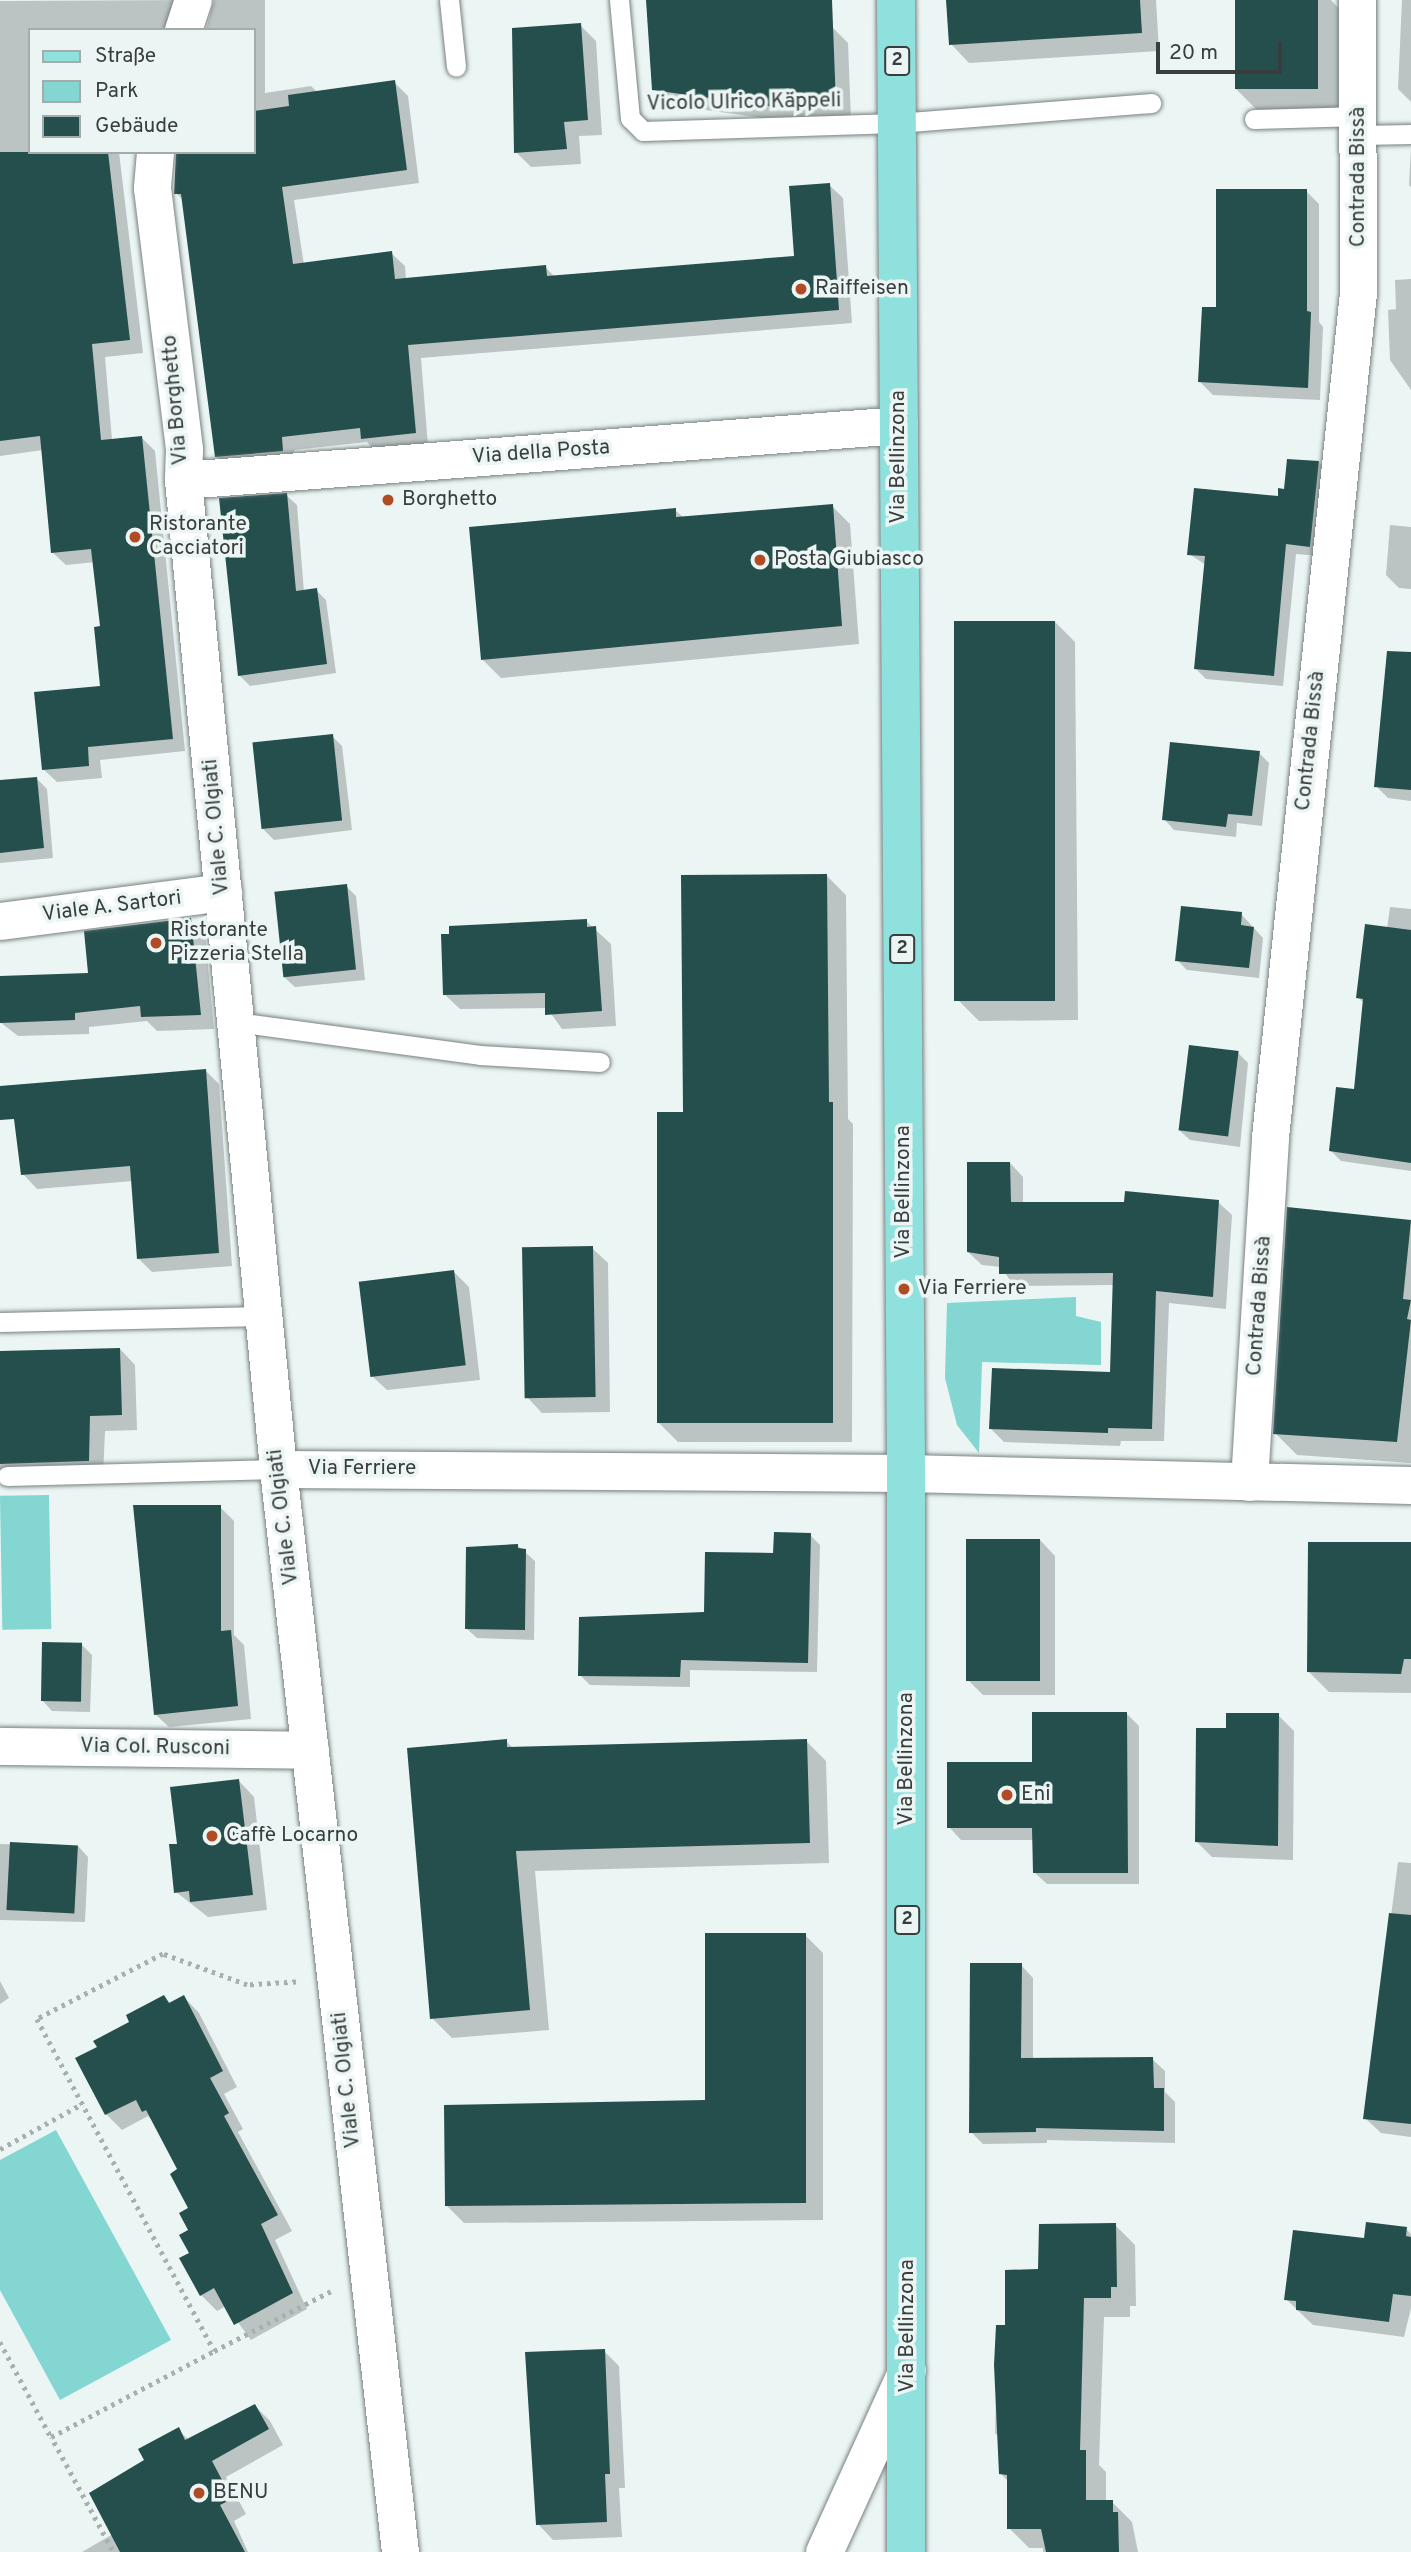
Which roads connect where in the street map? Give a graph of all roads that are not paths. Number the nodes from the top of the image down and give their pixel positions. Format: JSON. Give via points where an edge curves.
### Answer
{"nodes":[{"id":1,"x":167,"y":0,"type":"edge"},
{"id":2,"x":193,"y":0,"type":"edge"},
{"id":3,"x":449,"y":0,"type":"edge"},
{"id":4,"x":620,"y":0,"type":"edge"},
{"id":5,"x":896,"y":0,"type":"edge"},
{"id":6,"x":1357,"y":0,"type":"edge"},
{"id":7,"x":159,"y":28,"type":"edge"},
{"id":8,"x":184,"y":28,"type":"edge"},
{"id":9,"x":456,"y":67,"type":"dead end"},
{"id":10,"x":1151,"y":103,"type":"dead end"},
{"id":11,"x":1254,"y":119,"type":"dead end"},
{"id":12,"x":897,"y":122,"type":"junction"},
{"id":13,"x":1361,"y":125,"type":"junction"},
{"id":14,"x":1411,"y":134,"type":"edge"},
{"id":15,"x":134,"y":154,"type":"edge"},
{"id":16,"x":155,"y":154,"type":"edge"},
{"id":17,"x":899,"y":425,"type":"junction"},
{"id":18,"x":183,"y":480,"type":"junction"},
{"id":19,"x":223,"y":892,"type":"junction"},
{"id":20,"x":0,"y":921,"type":"edge"},
{"id":21,"x":236,"y":1022,"type":"junction"},
{"id":22,"x":600,"y":1062,"type":"dead end"},
{"id":23,"x":263,"y":1316,"type":"junction"},
{"id":24,"x":0,"y":1322,"type":"edge"},
{"id":25,"x":278,"y":1469,"type":"junction"},
{"id":26,"x":906,"y":1473,"type":"junction"},
{"id":27,"x":7,"y":1476,"type":"dead end"},
{"id":28,"x":1249,"y":1482,"type":"junction"},
{"id":29,"x":1411,"y":1485,"type":"edge"},
{"id":30,"x":0,"y":1746,"type":"edge"},
{"id":31,"x":310,"y":1750,"type":"junction"},
{"id":32,"x":909,"y":2366,"type":"junction"},
{"id":33,"x":400,"y":2552,"type":"edge"},
{"id":34,"x":824,"y":2552,"type":"edge"},
{"id":35,"x":906,"y":2552,"type":"edge"}],
"edges":[{"from":1,"to":7,"type":"street"},
{"from":2,"to":8,"type":"street"},
{"from":3,"to":9,"type":"lane"},
{"from":4,"to":12,"type":"lane","name":"Vicolo Ulrico Käppeli","via":[[630,118],[643,131]]},
{"from":5,"to":12,"type":"main road","name":"Via Bellinzona","number":"2"},
{"from":6,"to":13,"type":"street","name":"Contrada Bissà"},
{"from":10,"to":12,"type":"lane","name":"Vicolo Ulrico Käppeli"},
{"from":11,"to":13,"type":"lane"},
{"from":12,"to":17,"type":"main road","name":"Via Bellinzona","number":"2"},
{"from":13,"to":14,"type":"lane"},
{"from":13,"to":28,"type":"street","name":"Contrada Bissà","via":[[1358,292],[1270,1137]]},
{"from":15,"to":18,"type":"street","name":"Via Borghetto","via":[[133,191],[160,453]]},
{"from":16,"to":18,"type":"street","name":"Via Borghetto","via":[[152,188],[184,449]]},
{"from":17,"to":18,"type":"street","name":"Via della Posta"},
{"from":17,"to":26,"type":"main road","name":"Via Bellinzona","number":"2"},
{"from":18,"to":19,"type":"street","name":"Viale C. Olgiati"},
{"from":19,"to":20,"type":"street","name":"Viale A. Sartori"},
{"from":19,"to":21,"type":"street","name":"Viale C. Olgiati"},
{"from":21,"to":22,"type":"lane","via":[[480,1055]]},
{"from":21,"to":23,"type":"street","name":"Viale C. Olgiati"},
{"from":23,"to":24,"type":"lane"},
{"from":23,"to":25,"type":"street","name":"Viale C. Olgiati"},
{"from":25,"to":26,"type":"street","name":"Via Ferriere"},
{"from":25,"to":27,"type":"lane"},
{"from":25,"to":31,"type":"street","name":"Viale C. Olgiati"},
{"from":26,"to":28,"type":"street","name":"Via Ferriere"},
{"from":26,"to":32,"type":"main road","name":"Via Bellinzona","number":"2"},
{"from":28,"to":29,"type":"street","name":"Via Ferriere"},
{"from":30,"to":31,"type":"street","name":"Via Col. Rusconi"},
{"from":31,"to":33,"type":"street","name":"Viale C. Olgiati"},
{"from":32,"to":34,"type":"street"},
{"from":32,"to":35,"type":"main road","name":"Via Bellinzona","number":"2"}]}
